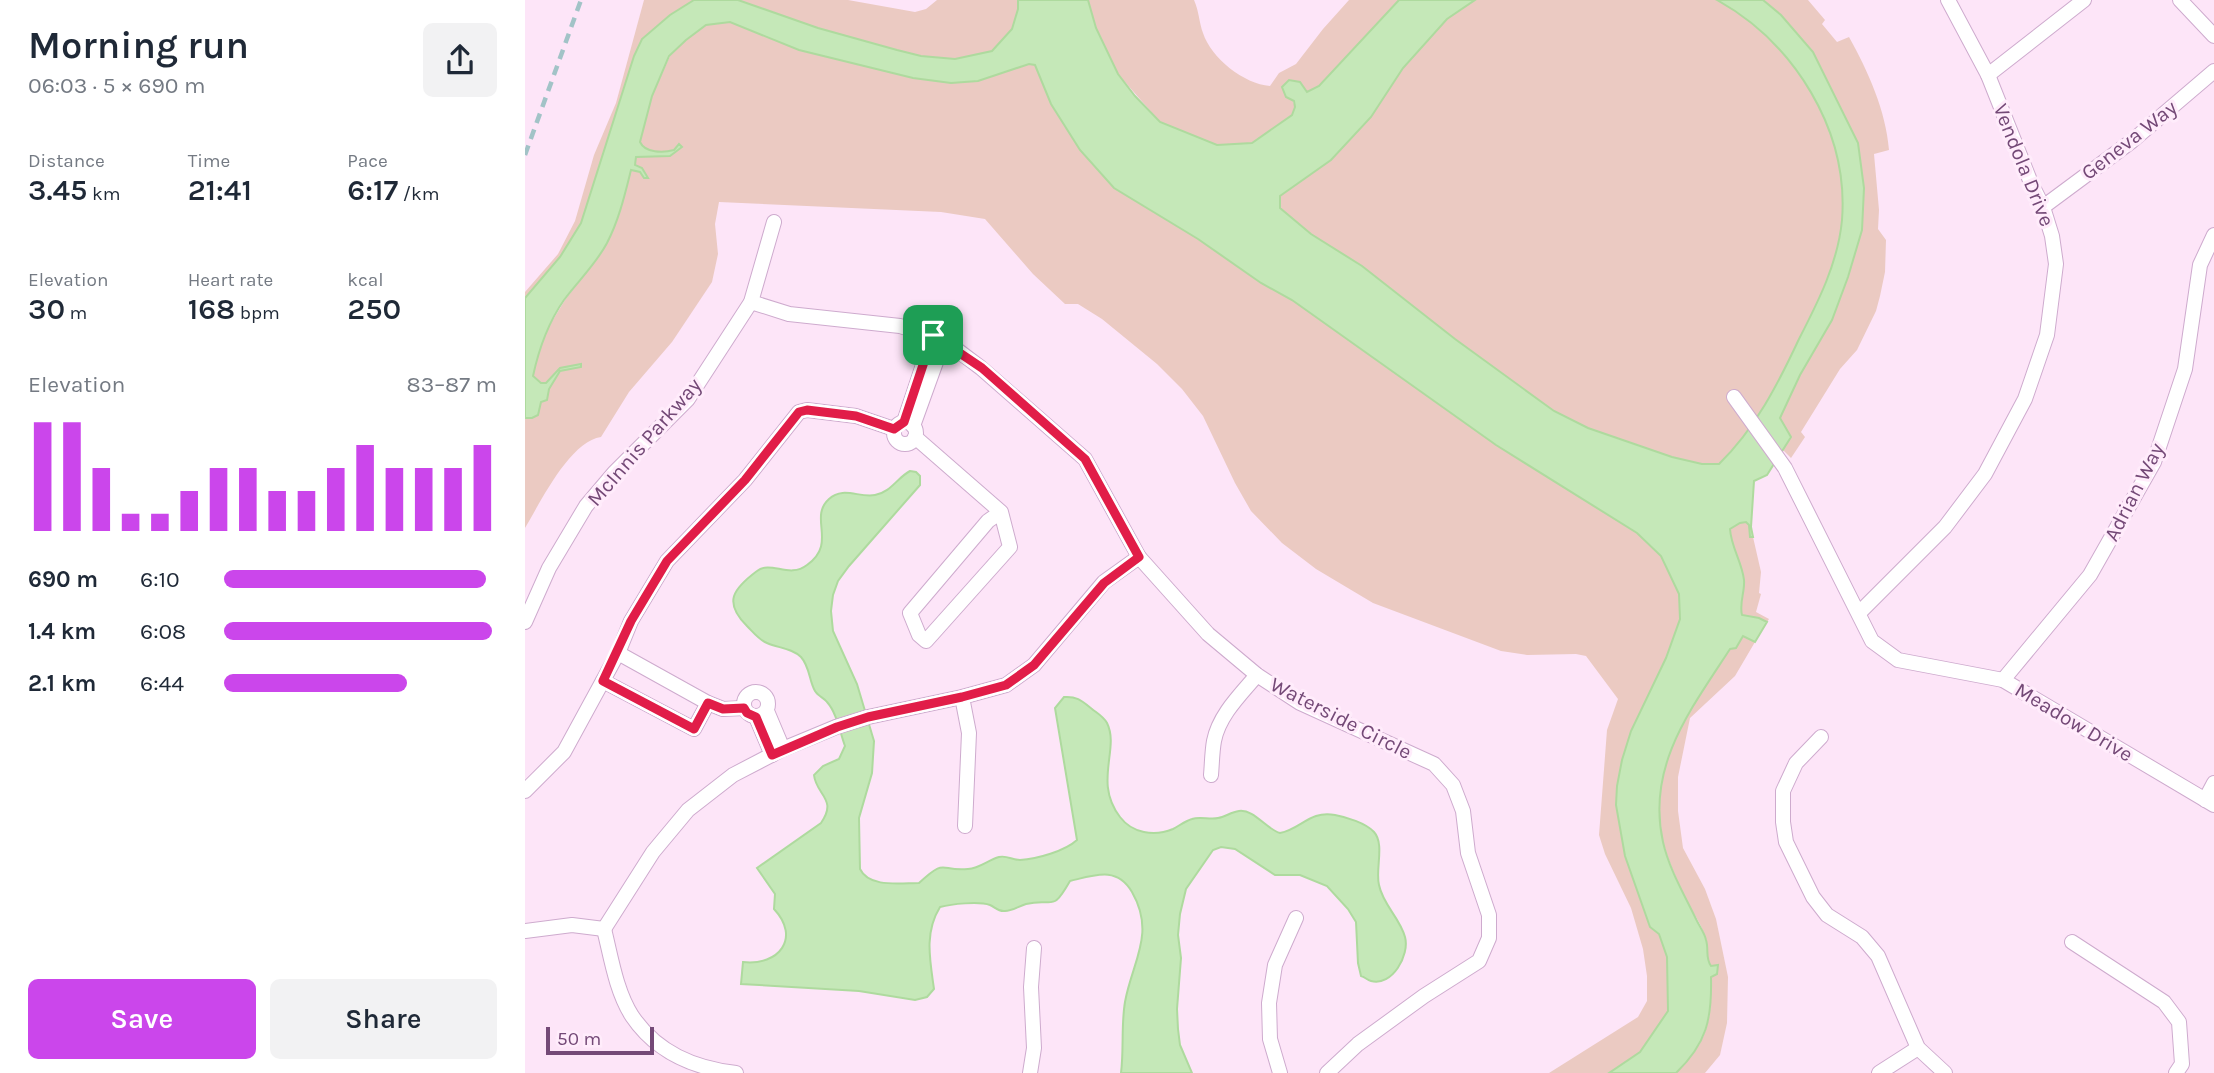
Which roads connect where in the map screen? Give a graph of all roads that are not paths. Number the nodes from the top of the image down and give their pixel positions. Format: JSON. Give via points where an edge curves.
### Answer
{"nodes":[{"id":1,"x":1948,"y":0,"type":"edge"},
{"id":2,"x":2084,"y":0,"type":"edge"},
{"id":3,"x":2180,"y":0,"type":"edge"},
{"id":4,"x":2214,"y":36,"type":"edge"},
{"id":5,"x":2214,"y":71,"type":"edge"},
{"id":6,"x":1988,"y":75,"type":"junction"},
{"id":7,"x":2043,"y":206,"type":"junction"},
{"id":8,"x":774,"y":222,"type":"dead end"},
{"id":9,"x":2214,"y":235,"type":"edge"},
{"id":10,"x":751,"y":302,"type":"junction"},
{"id":11,"x":938,"y":337,"type":"junction"},
{"id":12,"x":1734,"y":397,"type":"dead end"},
{"id":13,"x":906,"y":428,"type":"junction"},
{"id":14,"x":1001,"y":512,"type":"junction"},
{"id":15,"x":1139,"y":557,"type":"junction"},
{"id":16,"x":1859,"y":613,"type":"junction"},
{"id":17,"x":525,"y":622,"type":"edge"},
{"id":18,"x":618,"y":653,"type":"junction"},
{"id":19,"x":1257,"y":675,"type":"junction"},
{"id":20,"x":2003,"y":680,"type":"junction"},
{"id":21,"x":603,"y":681,"type":"junction"},
{"id":22,"x":962,"y":697,"type":"junction"},
{"id":23,"x":708,"y":703,"type":"junction"},
{"id":24,"x":1821,"y":737,"type":"dead end"},
{"id":25,"x":778,"y":752,"type":"junction"},
{"id":26,"x":1211,"y":775,"type":"dead end"},
{"id":27,"x":2214,"y":783,"type":"edge"},
{"id":28,"x":525,"y":791,"type":"edge"},
{"id":29,"x":2210,"y":802,"type":"edge"},
{"id":30,"x":965,"y":826,"type":"dead end"},
{"id":31,"x":1296,"y":918,"type":"dead end"},
{"id":32,"x":604,"y":929,"type":"junction"},
{"id":33,"x":525,"y":931,"type":"edge"},
{"id":34,"x":2072,"y":942,"type":"dead end"},
{"id":35,"x":1034,"y":948,"type":"dead end"},
{"id":36,"x":1918,"y":1048,"type":"junction"},
{"id":37,"x":736,"y":1073,"type":"edge"},
{"id":38,"x":1030,"y":1073,"type":"edge"},
{"id":39,"x":1280,"y":1073,"type":"edge"},
{"id":40,"x":1327,"y":1073,"type":"edge"},
{"id":41,"x":1879,"y":1073,"type":"edge"},
{"id":42,"x":1945,"y":1073,"type":"edge"},
{"id":43,"x":2176,"y":1073,"type":"edge"}],
"edges":[{"from":1,"to":6,"type":"street","name":"Vendola Drive"},
{"from":2,"to":6,"type":"street"},
{"from":3,"to":4,"type":"street"},
{"from":5,"to":7,"type":"street","name":"Geneva Way","via":[[2132,141]]},
{"from":6,"to":7,"type":"street","name":"Vendola Drive"},
{"from":7,"to":16,"type":"street","name":"Vendola Drive","via":[[2056,264],[2047,335],[2025,399],[1985,474],[1945,527]]},
{"from":8,"to":10,"type":"street","name":"McInnis Parkway"},
{"from":9,"to":20,"type":"street","name":"Adrian Way","via":[[2200,265],[2185,369],[2154,462],[2090,575]]},
{"from":10,"to":11,"type":"street","name":"Waterside Circle","via":[[789,314],[900,326]]},
{"from":10,"to":17,"type":"street","name":"McInnis Parkway","via":[[688,398],[586,506],[549,568]]},
{"from":11,"to":13,"type":"street"},
{"from":11,"to":15,"type":"street","name":"Waterside Circle","via":[[982,368],[1085,459]]},
{"from":12,"to":16,"type":"street","name":"Meadow Drive","via":[[1785,468]]},
{"from":13,"to":14,"type":"street"},
{"from":13,"to":18,"type":"street","via":[[856,416],[799,412],[745,480],[667,561],[631,621]]},
{"from":14,"to":14,"type":"street","via":[[988,521],[910,613],[926,641],[1010,547]]},
{"from":15,"to":19,"type":"street","name":"Waterside Circle","via":[[1208,634]]},
{"from":15,"to":22,"type":"street","via":[[1104,583],[1034,665],[1006,685]]},
{"from":16,"to":20,"type":"street","name":"Meadow Drive","via":[[1872,641],[1898,660]]},
{"from":18,"to":21,"type":"street"},
{"from":18,"to":23,"type":"street"},
{"from":19,"to":26,"type":"street","via":[[1232,705],[1214,739]]},
{"from":19,"to":40,"type":"street","name":"Waterside Circle","via":[[1300,703],[1434,764],[1444,774],[1463,811],[1468,853],[1489,915],[1489,938],[1479,961],[1358,1044]]},
{"from":20,"to":29,"type":"street","name":"Meadow Drive"},
{"from":21,"to":23,"type":"street","via":[[694,729]]},
{"from":21,"to":28,"type":"street","via":[[564,752]]},
{"from":22,"to":25,"type":"street","via":[[868,717]]},
{"from":22,"to":30,"type":"street","via":[[969,733]]},
{"from":23,"to":25,"type":"street","via":[[756,712]]},
{"from":24,"to":36,"type":"street","via":[[1796,763],[1783,791],[1786,842],[1827,915],[1862,937],[1878,956]]},
{"from":25,"to":32,"type":"street","via":[[733,775],[688,810],[653,852]]},
{"from":27,"to":29,"type":"street"},
{"from":31,"to":39,"type":"street","via":[[1275,965],[1269,1003],[1270,1040]]},
{"from":32,"to":33,"type":"street","via":[[572,925]]},
{"from":32,"to":37,"type":"street","via":[[618,984],[632,1015],[656,1043],[700,1067]]},
{"from":34,"to":43,"type":"street","via":[[2164,1002],[2179,1021],[2182,1064]]},
{"from":35,"to":38,"type":"street"},
{"from":36,"to":41,"type":"street"},
{"from":36,"to":42,"type":"street"}]}
